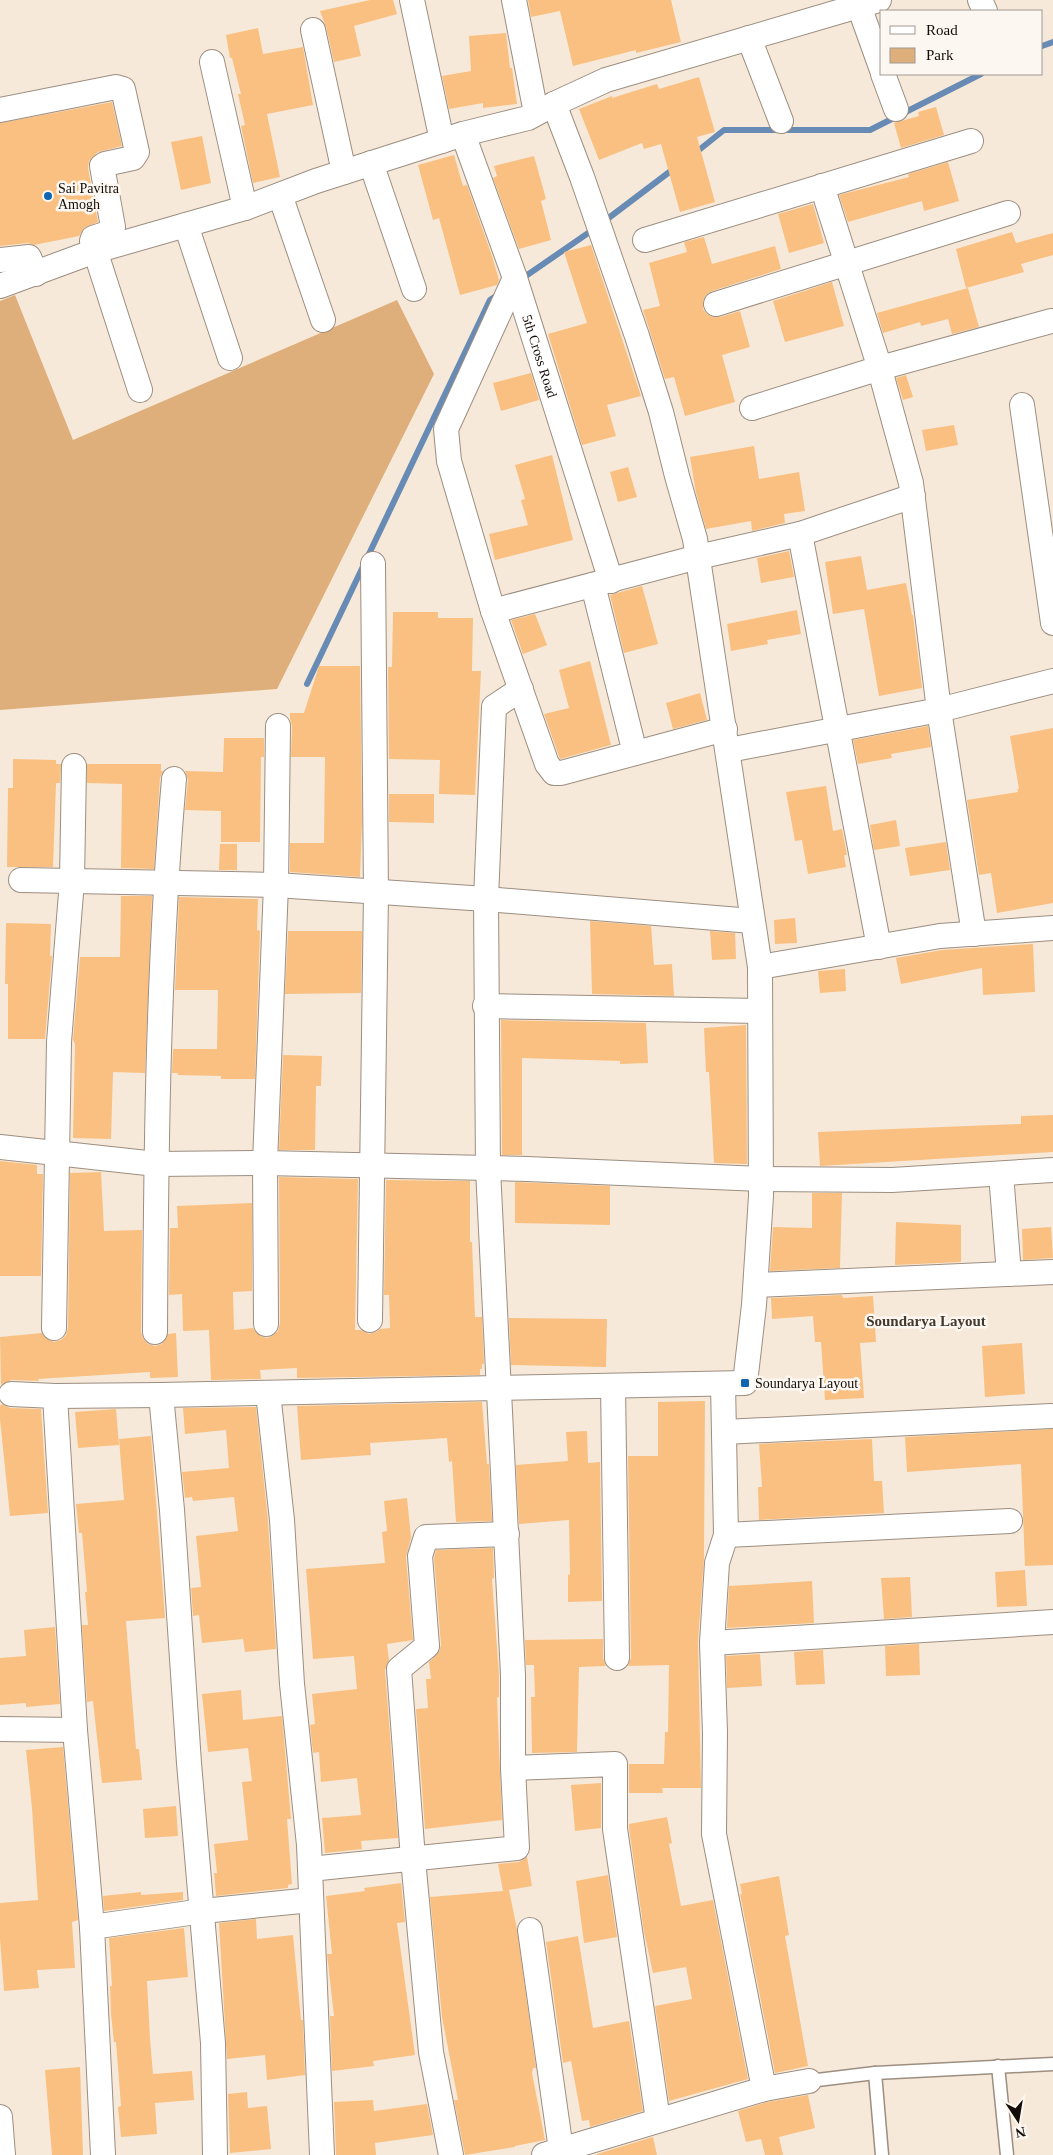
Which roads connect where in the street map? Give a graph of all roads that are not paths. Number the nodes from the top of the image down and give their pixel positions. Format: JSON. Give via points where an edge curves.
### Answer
{"nodes":[{"id":1,"x":412,"y":0,"type":"edge"},
{"id":2,"x":514,"y":0,"type":"edge"},
{"id":3,"x":869,"y":3,"type":"edge"},
{"id":4,"x":313,"y":30,"type":"dead end"},
{"id":5,"x":750,"y":38,"type":"junction"},
{"id":6,"x":880,"y":60,"type":"edge"},
{"id":7,"x":212,"y":62,"type":"dead end"},
{"id":8,"x":883,"y":75,"type":"edge"},
{"id":9,"x":545,"y":109,"type":"junction"},
{"id":10,"x":896,"y":109,"type":"dead end"},
{"id":11,"x":0,"y":110,"type":"edge"},
{"id":12,"x":781,"y":121,"type":"dead end"},
{"id":13,"x":453,"y":138,"type":"junction"},
{"id":14,"x":971,"y":141,"type":"dead end"},
{"id":15,"x":372,"y":163,"type":"junction"},
{"id":16,"x":344,"y":172,"type":"junction"},
{"id":17,"x":822,"y":186,"type":"junction"},
{"id":18,"x":280,"y":195,"type":"junction"},
{"id":19,"x":244,"y":208,"type":"junction"},
{"id":20,"x":1008,"y":213,"type":"dead end"},
{"id":21,"x":186,"y":225,"type":"junction"},
{"id":22,"x":645,"y":240,"type":"dead end"},
{"id":23,"x":95,"y":251,"type":"junction"},
{"id":24,"x":0,"y":260,"type":"edge"},
{"id":25,"x":847,"y":263,"type":"junction"},
{"id":26,"x":36,"y":274,"type":"junction"},
{"id":27,"x":515,"y":278,"type":"junction"},
{"id":28,"x":0,"y":286,"type":"edge"},
{"id":29,"x":414,"y":289,"type":"dead end"},
{"id":30,"x":716,"y":304,"type":"dead end"},
{"id":31,"x":322,"y":320,"type":"dead end"},
{"id":32,"x":1051,"y":321,"type":"dead end"},
{"id":33,"x":230,"y":358,"type":"dead end"},
{"id":34,"x":880,"y":368,"type":"junction"},
{"id":35,"x":140,"y":390,"type":"dead end"},
{"id":36,"x":1022,"y":405,"type":"dead end"},
{"id":37,"x":752,"y":408,"type":"dead end"},
{"id":38,"x":913,"y":496,"type":"junction"},
{"id":39,"x":800,"y":534,"type":"junction"},
{"id":40,"x":698,"y":557,"type":"junction"},
{"id":41,"x":373,"y":564,"type":"dead end"},
{"id":42,"x":602,"y":583,"type":"junction"},
{"id":43,"x":493,"y":611,"type":"junction"},
{"id":44,"x":1053,"y":623,"type":"edge"},
{"id":45,"x":1053,"y":680,"type":"edge"},
{"id":46,"x":521,"y":689,"type":"junction"},
{"id":47,"x":939,"y":710,"type":"junction"},
{"id":48,"x":278,"y":726,"type":"dead end"},
{"id":49,"x":839,"y":729,"type":"junction"},
{"id":50,"x":727,"y":740,"type":"junction"},
{"id":51,"x":635,"y":753,"type":"junction"},
{"id":52,"x":74,"y":766,"type":"dead end"},
{"id":53,"x":174,"y":780,"type":"dead end"},
{"id":54,"x":21,"y":880,"type":"dead end"},
{"id":55,"x":72,"y":881,"type":"junction"},
{"id":56,"x":165,"y":883,"type":"junction"},
{"id":57,"x":276,"y":885,"type":"junction"},
{"id":58,"x":376,"y":893,"type":"junction"},
{"id":59,"x":486,"y":899,"type":"junction"},
{"id":60,"x":752,"y":920,"type":"junction"},
{"id":61,"x":1053,"y":928,"type":"edge"},
{"id":62,"x":974,"y":934,"type":"junction"},
{"id":63,"x":879,"y":947,"type":"junction"},
{"id":64,"x":760,"y":967,"type":"junction"},
{"id":65,"x":485,"y":1006,"type":"junction"},
{"id":66,"x":760,"y":1011,"type":"junction"},
{"id":67,"x":0,"y":1147,"type":"edge"},
{"id":68,"x":55,"y":1154,"type":"junction"},
{"id":69,"x":265,"y":1163,"type":"junction"},
{"id":70,"x":156,"y":1164,"type":"junction"},
{"id":71,"x":371,"y":1167,"type":"junction"},
{"id":72,"x":488,"y":1169,"type":"junction"},
{"id":73,"x":1053,"y":1170,"type":"edge"},
{"id":74,"x":1001,"y":1174,"type":"junction"},
{"id":75,"x":761,"y":1179,"type":"junction"},
{"id":76,"x":1053,"y":1272,"type":"edge"},
{"id":77,"x":1008,"y":1274,"type":"junction"},
{"id":78,"x":756,"y":1285,"type":"junction"},
{"id":79,"x":370,"y":1320,"type":"dead end"},
{"id":80,"x":266,"y":1324,"type":"dead end"},
{"id":81,"x":54,"y":1328,"type":"dead end"},
{"id":82,"x":155,"y":1332,"type":"dead end"},
{"id":83,"x":723,"y":1384,"type":"junction"},
{"id":84,"x":613,"y":1386,"type":"junction"},
{"id":85,"x":500,"y":1388,"type":"junction"},
{"id":86,"x":268,"y":1393,"type":"junction"},
{"id":87,"x":11,"y":1394,"type":"dead end"},
{"id":88,"x":55,"y":1396,"type":"junction"},
{"id":89,"x":161,"y":1396,"type":"junction"},
{"id":90,"x":1051,"y":1416,"type":"dead end"},
{"id":91,"x":724,"y":1432,"type":"junction"},
{"id":92,"x":1010,"y":1521,"type":"dead end"},
{"id":93,"x":507,"y":1534,"type":"junction"},
{"id":94,"x":726,"y":1535,"type":"junction"},
{"id":95,"x":1053,"y":1622,"type":"edge"},
{"id":96,"x":712,"y":1644,"type":"junction"},
{"id":97,"x":617,"y":1658,"type":"dead end"},
{"id":98,"x":0,"y":1729,"type":"edge"},
{"id":99,"x":75,"y":1730,"type":"junction"},
{"id":100,"x":513,"y":1768,"type":"junction"},
{"id":101,"x":413,"y":1859,"type":"junction"},
{"id":102,"x":310,"y":1869,"type":"junction"},
{"id":103,"x":311,"y":1900,"type":"junction"},
{"id":104,"x":203,"y":1911,"type":"junction"},
{"id":105,"x":92,"y":1927,"type":"junction"},
{"id":106,"x":530,"y":1930,"type":"dead end"},
{"id":107,"x":1053,"y":2064,"type":"edge"},
{"id":108,"x":998,"y":2066,"type":"junction"},
{"id":109,"x":876,"y":2073,"type":"junction"},
{"id":110,"x":809,"y":2081,"type":"joint"},
{"id":111,"x":764,"y":2089,"type":"junction"},
{"id":112,"x":0,"y":2117,"type":"edge"},
{"id":113,"x":658,"y":2120,"type":"junction"},
{"id":114,"x":552,"y":2152,"type":"edge"},
{"id":115,"x":3,"y":2155,"type":"edge"},
{"id":116,"x":104,"y":2155,"type":"edge"},
{"id":117,"x":214,"y":2155,"type":"edge"},
{"id":118,"x":322,"y":2155,"type":"edge"},
{"id":119,"x":451,"y":2155,"type":"edge"},
{"id":120,"x":882,"y":2155,"type":"edge"},
{"id":121,"x":1007,"y":2155,"type":"edge"}],
"edges":[{"from":1,"to":13,"type":"street","name":"5th Cross Road"},
{"from":2,"to":9,"type":"street"},
{"from":3,"to":5,"type":"street"},
{"from":3,"to":6,"type":"street"},
{"from":4,"to":16,"type":"street"},
{"from":5,"to":9,"type":"street","via":[[606,80]]},
{"from":5,"to":12,"type":"street"},
{"from":7,"to":19,"type":"street"},
{"from":8,"to":10,"type":"street"},
{"from":9,"to":13,"type":"street","via":[[528,118]]},
{"from":9,"to":40,"type":"street","via":[[582,176],[637,336],[661,412]]},
{"from":11,"to":23,"type":"street","via":[[116,87],[122,89],[137,152],[133,158],[102,166],[113,227],[111,232],[93,238]]},
{"from":13,"to":15,"type":"street"},
{"from":13,"to":27,"type":"street","name":"5th Cross Road"},
{"from":14,"to":17,"type":"street"},
{"from":15,"to":16,"type":"street"},
{"from":15,"to":29,"type":"street"},
{"from":16,"to":18,"type":"street"},
{"from":17,"to":22,"type":"street"},
{"from":17,"to":25,"type":"street"},
{"from":18,"to":19,"type":"street"},
{"from":18,"to":31,"type":"street"},
{"from":19,"to":21,"type":"street"},
{"from":20,"to":25,"type":"street"},
{"from":21,"to":23,"type":"street"},
{"from":21,"to":33,"type":"street"},
{"from":23,"to":26,"type":"street"},
{"from":23,"to":35,"type":"street"},
{"from":24,"to":26,"type":"street","via":[[29,257]]},
{"from":25,"to":30,"type":"street"},
{"from":25,"to":34,"type":"street"},
{"from":26,"to":28,"type":"street"},
{"from":27,"to":42,"type":"street","name":"5th Cross Road"},
{"from":27,"to":43,"type":"street","via":[[446,429],[449,461]]},
{"from":32,"to":34,"type":"street"},
{"from":34,"to":37,"type":"street"},
{"from":34,"to":38,"type":"street"},
{"from":36,"to":44,"type":"street"},
{"from":38,"to":39,"type":"street"},
{"from":38,"to":47,"type":"street"},
{"from":39,"to":40,"type":"street"},
{"from":39,"to":49,"type":"street"},
{"from":40,"to":42,"type":"street"},
{"from":40,"to":50,"type":"street"},
{"from":41,"to":58,"type":"street"},
{"from":42,"to":43,"type":"street"},
{"from":42,"to":51,"type":"street","name":"5th Cross Road"},
{"from":43,"to":46,"type":"street"},
{"from":45,"to":47,"type":"street"},
{"from":46,"to":51,"type":"street","via":[[547,764],[554,773]]},
{"from":46,"to":59,"type":"street","via":[[494,707]]},
{"from":47,"to":49,"type":"street"},
{"from":47,"to":62,"type":"street"},
{"from":48,"to":57,"type":"street"},
{"from":49,"to":50,"type":"street"},
{"from":49,"to":63,"type":"street"},
{"from":50,"to":51,"type":"street"},
{"from":50,"to":60,"type":"street"},
{"from":52,"to":55,"type":"street"},
{"from":53,"to":56,"type":"street"},
{"from":54,"to":55,"type":"street"},
{"from":55,"to":56,"type":"street"},
{"from":55,"to":68,"type":"street","via":[[59,1042]]},
{"from":56,"to":57,"type":"street"},
{"from":56,"to":70,"type":"street"},
{"from":57,"to":58,"type":"street"},
{"from":57,"to":69,"type":"street"},
{"from":58,"to":59,"type":"street"},
{"from":58,"to":71,"type":"street"},
{"from":59,"to":60,"type":"street"},
{"from":59,"to":65,"type":"street"},
{"from":60,"to":64,"type":"street"},
{"from":61,"to":62,"type":"street"},
{"from":62,"to":63,"type":"street","via":[[940,936]]},
{"from":63,"to":64,"type":"street"},
{"from":64,"to":66,"type":"street"},
{"from":65,"to":66,"type":"street"},
{"from":65,"to":72,"type":"street"},
{"from":66,"to":75,"type":"street"},
{"from":67,"to":68,"type":"street"},
{"from":68,"to":70,"type":"street"},
{"from":68,"to":81,"type":"street"},
{"from":69,"to":70,"type":"street"},
{"from":69,"to":71,"type":"street"},
{"from":69,"to":80,"type":"street"},
{"from":70,"to":82,"type":"street"},
{"from":71,"to":72,"type":"street"},
{"from":71,"to":79,"type":"street"},
{"from":72,"to":75,"type":"street"},
{"from":72,"to":85,"type":"street"},
{"from":73,"to":74,"type":"street"},
{"from":74,"to":75,"type":"street","via":[[892,1180]]},
{"from":74,"to":77,"type":"street"},
{"from":75,"to":78,"type":"street"},
{"from":76,"to":77,"type":"street"},
{"from":77,"to":78,"type":"street"},
{"from":78,"to":83,"type":"street","via":[[745,1383]]},
{"from":83,"to":84,"type":"street"},
{"from":83,"to":91,"type":"street"},
{"from":84,"to":85,"type":"street"},
{"from":84,"to":97,"type":"street"},
{"from":85,"to":86,"type":"street"},
{"from":85,"to":93,"type":"street"},
{"from":86,"to":89,"type":"street"},
{"from":86,"to":102,"type":"street","via":[[282,1520],[292,1684]]},
{"from":87,"to":88,"type":"street"},
{"from":88,"to":89,"type":"street"},
{"from":88,"to":99,"type":"street"},
{"from":89,"to":104,"type":"street"},
{"from":90,"to":91,"type":"street"},
{"from":91,"to":94,"type":"street"},
{"from":92,"to":94,"type":"street"},
{"from":93,"to":100,"type":"street"},
{"from":93,"to":101,"type":"street","via":[[426,1536],[420,1556],[427,1646],[399,1669]]},
{"from":94,"to":96,"type":"street","via":[[717,1563]]},
{"from":95,"to":96,"type":"street"},
{"from":96,"to":111,"type":"street","via":[[714,1834]]},
{"from":98,"to":99,"type":"street"},
{"from":99,"to":105,"type":"street"},
{"from":100,"to":101,"type":"street","via":[[517,1848]]},
{"from":100,"to":113,"type":"street","via":[[615,1764],[616,1829]]},
{"from":101,"to":102,"type":"street"},
{"from":101,"to":119,"type":"street","via":[[430,2052]]},
{"from":102,"to":103,"type":"street"},
{"from":103,"to":104,"type":"street"},
{"from":103,"to":118,"type":"street"},
{"from":104,"to":105,"type":"street"},
{"from":104,"to":117,"type":"street","via":[[213,2043]]},
{"from":105,"to":116,"type":"street"},
{"from":106,"to":114,"type":"street"},
{"from":107,"to":108,"type":"lane"},
{"from":108,"to":109,"type":"lane"},
{"from":108,"to":121,"type":"lane"},
{"from":109,"to":110,"type":"lane"},
{"from":109,"to":120,"type":"lane"},
{"from":110,"to":111,"type":"street"},
{"from":111,"to":113,"type":"street"},
{"from":112,"to":115,"type":"street"},
{"from":113,"to":114,"type":"street"}]}
